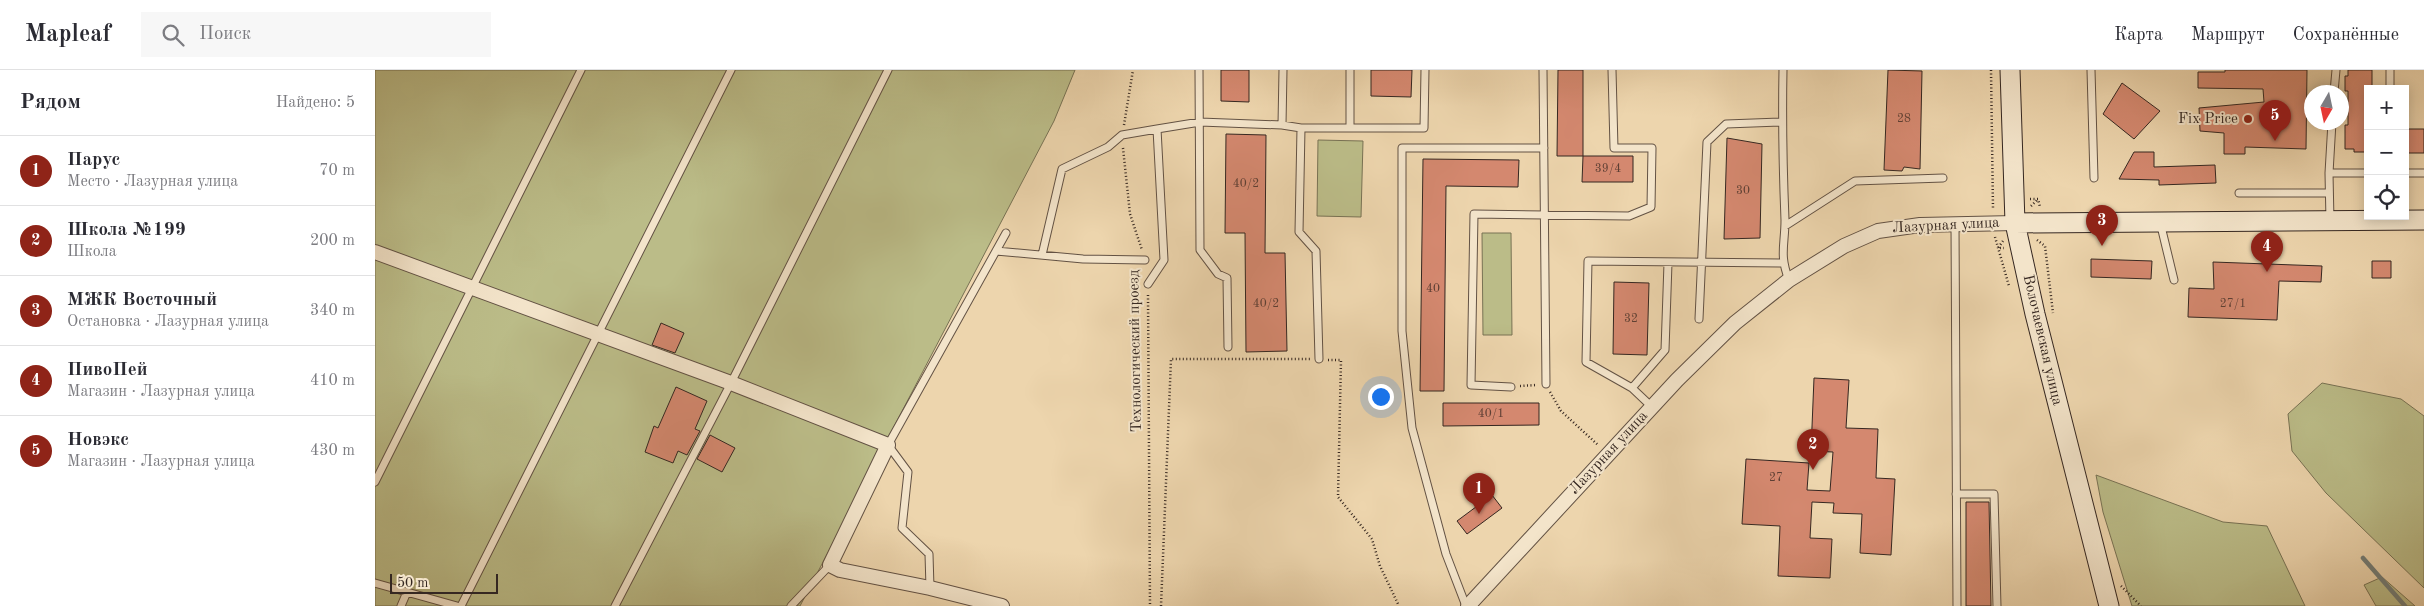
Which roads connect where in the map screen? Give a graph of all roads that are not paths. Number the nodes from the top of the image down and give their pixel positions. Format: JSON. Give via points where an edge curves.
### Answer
{"nodes":[{"id":1,"x":581,"y":70,"type":"edge"},
{"id":2,"x":731,"y":70,"type":"edge"},
{"id":3,"x":889,"y":70,"type":"edge"},
{"id":4,"x":1199,"y":70,"type":"edge"},
{"id":5,"x":1283,"y":70,"type":"edge"},
{"id":6,"x":1350,"y":70,"type":"edge"},
{"id":7,"x":1425,"y":70,"type":"edge"},
{"id":8,"x":1543,"y":70,"type":"edge"},
{"id":9,"x":1612,"y":70,"type":"edge"},
{"id":10,"x":1783,"y":70,"type":"edge"},
{"id":11,"x":2010,"y":70,"type":"edge"},
{"id":12,"x":2091,"y":70,"type":"edge"},
{"id":13,"x":2336,"y":70,"type":"edge"},
{"id":14,"x":2390,"y":70,"type":"edge"},
{"id":15,"x":2335,"y":85,"type":"edge"},
{"id":16,"x":2390,"y":85,"type":"edge"},
{"id":17,"x":1200,"y":122,"type":"junction"},
{"id":18,"x":1782,"y":122,"type":"junction"},
{"id":19,"x":1282,"y":124,"type":"junction"},
{"id":20,"x":1350,"y":127,"type":"junction"},
{"id":21,"x":1301,"y":128,"type":"junction"},
{"id":22,"x":1157,"y":129,"type":"junction"},
{"id":23,"x":2332,"y":130,"type":"edge"},
{"id":24,"x":1544,"y":148,"type":"junction"},
{"id":25,"x":2329,"y":173,"type":"junction"},
{"id":26,"x":2364,"y":173,"type":"edge"},
{"id":27,"x":2409,"y":173,"type":"edge"},
{"id":28,"x":2424,"y":173,"type":"edge"},
{"id":29,"x":1943,"y":178,"type":"dead end"},
{"id":30,"x":2094,"y":178,"type":"dead end"},
{"id":31,"x":2239,"y":193,"type":"dead end"},
{"id":32,"x":2329,"y":193,"type":"junction"},
{"id":33,"x":1545,"y":214,"type":"junction"},
{"id":34,"x":2424,"y":220,"type":"edge"},
{"id":35,"x":2330,"y":221,"type":"junction"},
{"id":36,"x":2015,"y":222,"type":"junction"},
{"id":37,"x":2160,"y":222,"type":"junction"},
{"id":38,"x":1955,"y":224,"type":"junction"},
{"id":39,"x":1785,"y":226,"type":"junction"},
{"id":40,"x":1006,"y":233,"type":"dead end"},
{"id":41,"x":996,"y":251,"type":"junction"},
{"id":42,"x":375,"y":252,"type":"edge"},
{"id":43,"x":1042,"y":255,"type":"junction"},
{"id":44,"x":1145,"y":260,"type":"road end"},
{"id":45,"x":1668,"y":263,"type":"junction"},
{"id":46,"x":1782,"y":263,"type":"junction"},
{"id":47,"x":1701,"y":264,"type":"junction"},
{"id":48,"x":1789,"y":280,"type":"junction"},
{"id":49,"x":2174,"y":280,"type":"dead end"},
{"id":50,"x":1148,"y":284,"type":"road end"},
{"id":51,"x":472,"y":288,"type":"junction"},
{"id":52,"x":1699,"y":319,"type":"dead end"},
{"id":53,"x":598,"y":335,"type":"junction"},
{"id":54,"x":1228,"y":347,"type":"dead end"},
{"id":55,"x":1319,"y":360,"type":"road end"},
{"id":56,"x":731,"y":383,"type":"junction"},
{"id":57,"x":1546,"y":384,"type":"road end"},
{"id":58,"x":1511,"y":386,"type":"road end"},
{"id":59,"x":1632,"y":388,"type":"junction"},
{"id":60,"x":1652,"y":407,"type":"junction"},
{"id":61,"x":888,"y":445,"type":"junction"},
{"id":62,"x":375,"y":482,"type":"edge"},
{"id":63,"x":1956,"y":494,"type":"junction"},
{"id":64,"x":830,"y":565,"type":"junction"},
{"id":65,"x":375,"y":583,"type":"edge"},
{"id":66,"x":930,"y":588,"type":"junction"},
{"id":67,"x":407,"y":592,"type":"junction"},
{"id":68,"x":401,"y":606,"type":"edge"},
{"id":69,"x":457,"y":606,"type":"edge"},
{"id":70,"x":461,"y":606,"type":"edge"},
{"id":71,"x":615,"y":606,"type":"edge"},
{"id":72,"x":791,"y":606,"type":"edge"},
{"id":73,"x":1002,"y":606,"type":"edge"},
{"id":74,"x":1467,"y":606,"type":"edge"},
{"id":75,"x":1957,"y":606,"type":"edge"},
{"id":76,"x":1997,"y":606,"type":"edge"},
{"id":77,"x":2109,"y":606,"type":"edge"}],
"edges":[{"from":1,"to":51,"type":"lane"},
{"from":2,"to":53,"type":"lane"},
{"from":3,"to":56,"type":"lane"},
{"from":4,"to":17,"type":"lane"},
{"from":5,"to":19,"type":"lane"},
{"from":6,"to":20,"type":"lane"},
{"from":7,"to":20,"type":"lane","via":[[1424,128]]},
{"from":8,"to":24,"type":"lane"},
{"from":9,"to":33,"type":"lane","via":[[1614,148],[1652,148],[1651,206],[1629,216]]},
{"from":10,"to":18,"type":"lane"},
{"from":11,"to":36,"type":"street","name":"Волочаевская улица"},
{"from":12,"to":30,"type":"lane"},
{"from":13,"to":15,"type":"lane"},
{"from":14,"to":16,"type":"lane"},
{"from":17,"to":19,"type":"lane"},
{"from":17,"to":22,"type":"lane"},
{"from":17,"to":54,"type":"lane","via":[[1200,250],[1219,274],[1227,278]]},
{"from":18,"to":39,"type":"lane"},
{"from":18,"to":47,"type":"lane","via":[[1726,124],[1707,142]]},
{"from":19,"to":21,"type":"lane"},
{"from":20,"to":21,"type":"lane"},
{"from":21,"to":55,"type":"lane","via":[[1299,232],[1316,251]]},
{"from":22,"to":43,"type":"lane","via":[[1122,136],[1108,147],[1062,168]]},
{"from":22,"to":50,"type":"lane","via":[[1164,260]]},
{"from":23,"to":25,"type":"lane"},
{"from":24,"to":33,"type":"lane"},
{"from":24,"to":74,"type":"lane","via":[[1402,148],[1402,331],[1412,428],[1446,554]]},
{"from":25,"to":26,"type":"lane"},
{"from":25,"to":32,"type":"lane"},
{"from":27,"to":28,"type":"lane"},
{"from":29,"to":39,"type":"lane","via":[[1855,181]]},
{"from":31,"to":32,"type":"lane"},
{"from":32,"to":35,"type":"lane"},
{"from":33,"to":57,"type":"lane"},
{"from":33,"to":58,"type":"lane","via":[[1474,214],[1471,385]]},
{"from":34,"to":35,"type":"street","name":"Лазурная улица"},
{"from":35,"to":37,"type":"street","name":"Лазурная улица"},
{"from":36,"to":37,"type":"street","name":"Лазурная улица"},
{"from":36,"to":38,"type":"street","name":"Лазурная улица"},
{"from":36,"to":77,"type":"street","name":"Волочаевская улица"},
{"from":37,"to":49,"type":"lane"},
{"from":38,"to":48,"type":"street","name":"Лазурная улица","via":[[1878,231],[1844,246]]},
{"from":38,"to":63,"type":"lane"},
{"from":39,"to":46,"type":"lane"},
{"from":40,"to":41,"type":"lane"},
{"from":41,"to":43,"type":"lane"},
{"from":41,"to":61,"type":"lane"},
{"from":42,"to":51,"type":"street"},
{"from":43,"to":44,"type":"lane"},
{"from":45,"to":47,"type":"lane"},
{"from":45,"to":59,"type":"lane","via":[[1665,350]]},
{"from":45,"to":59,"type":"lane","via":[[1588,261],[1586,362]]},
{"from":46,"to":47,"type":"lane"},
{"from":46,"to":48,"type":"lane"},
{"from":47,"to":52,"type":"lane"},
{"from":48,"to":60,"type":"street","name":"Лазурная улица","via":[[1735,323]]},
{"from":51,"to":53,"type":"street"},
{"from":51,"to":62,"type":"lane"},
{"from":53,"to":56,"type":"street"},
{"from":53,"to":70,"type":"lane"},
{"from":56,"to":61,"type":"street"},
{"from":56,"to":71,"type":"lane"},
{"from":59,"to":60,"type":"lane"},
{"from":60,"to":74,"type":"street","name":"Лазурная улица"},
{"from":61,"to":64,"type":"street"},
{"from":61,"to":66,"type":"lane","via":[[908,472],[901,528],[929,554]]},
{"from":63,"to":75,"type":"lane"},
{"from":63,"to":76,"type":"lane","via":[[1994,494]]},
{"from":64,"to":66,"type":"street","via":[[840,570]]},
{"from":64,"to":72,"type":"lane"},
{"from":65,"to":67,"type":"lane"},
{"from":66,"to":73,"type":"street"},
{"from":67,"to":68,"type":"lane"},
{"from":67,"to":69,"type":"lane"}]}
